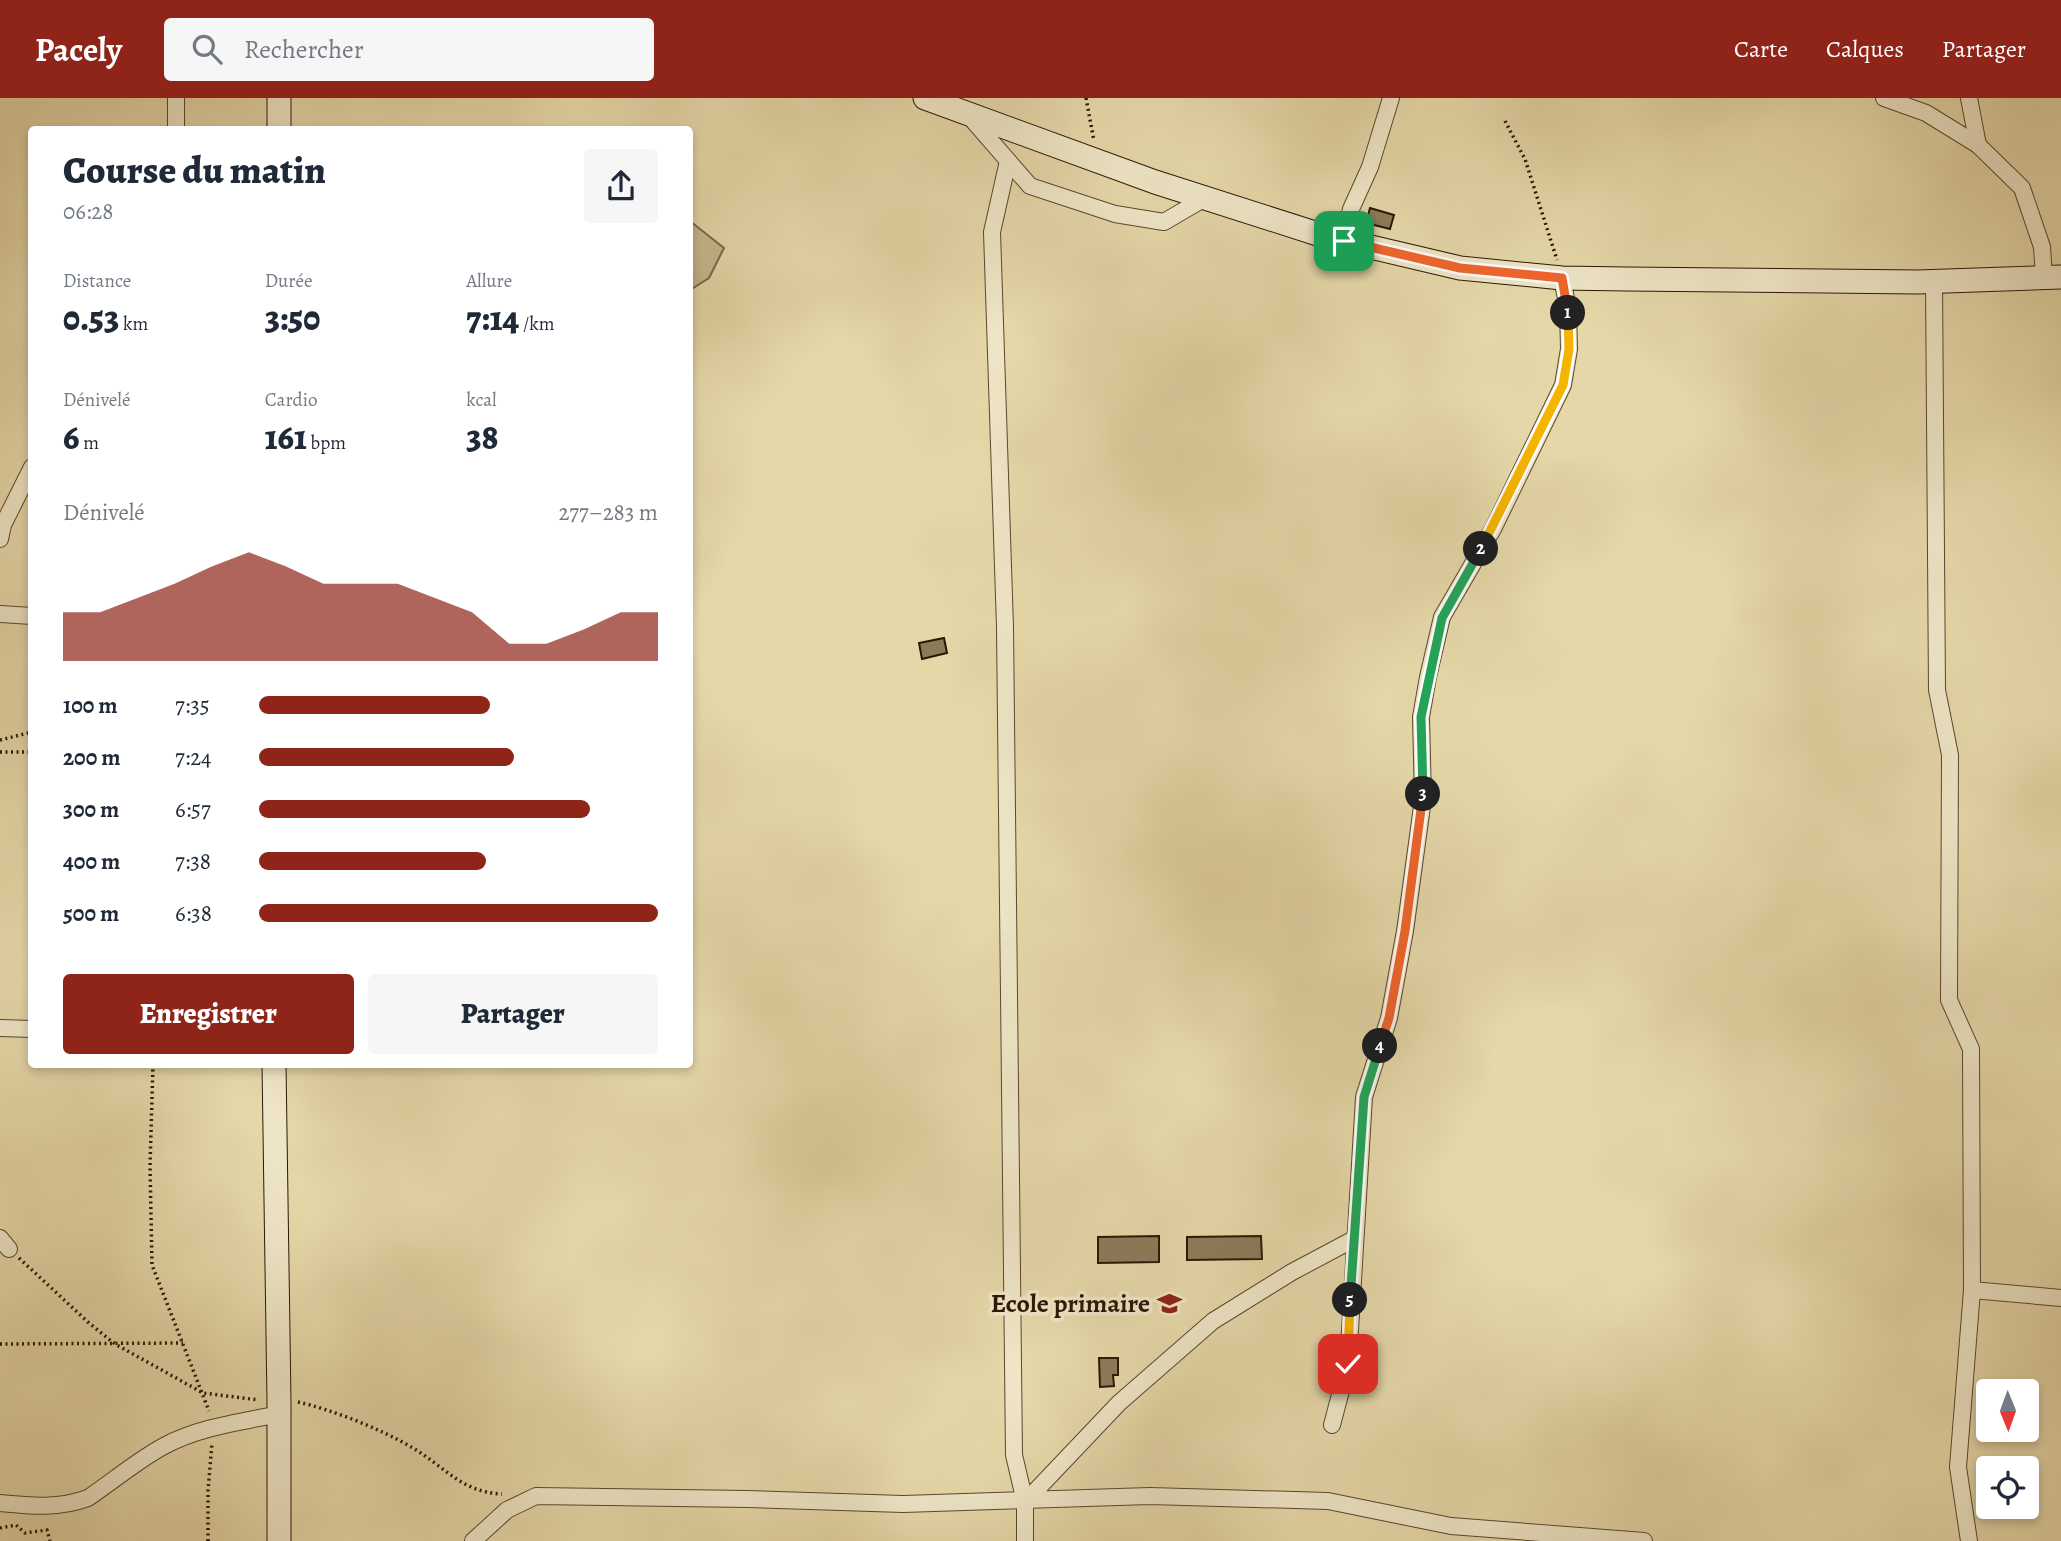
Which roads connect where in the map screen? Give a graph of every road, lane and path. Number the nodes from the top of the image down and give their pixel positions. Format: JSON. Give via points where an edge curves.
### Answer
{"nodes":[{"id":1,"x":176,"y":98,"type":"edge"},
{"id":2,"x":279,"y":98,"type":"edge"},
{"id":3,"x":925,"y":98,"type":"edge"},
{"id":4,"x":1086,"y":98,"type":"edge"},
{"id":5,"x":1391,"y":98,"type":"edge"},
{"id":6,"x":1884,"y":98,"type":"edge"},
{"id":7,"x":1969,"y":98,"type":"edge"},
{"id":8,"x":968,"y":115,"type":"junction"},
{"id":9,"x":1505,"y":121,"type":"dead end"},
{"id":10,"x":176,"y":126,"type":"edge"},
{"id":11,"x":279,"y":126,"type":"edge"},
{"id":12,"x":1978,"y":145,"type":"junction"},
{"id":13,"x":1097,"y":161,"type":"junction"},
{"id":14,"x":1008,"y":162,"type":"junction"},
{"id":15,"x":1205,"y":198,"type":"junction"},
{"id":16,"x":1344,"y":241,"type":"junction"},
{"id":17,"x":2052,"y":277,"type":"edge"},
{"id":18,"x":1562,"y":278,"type":"junction"},
{"id":19,"x":1934,"y":281,"type":"junction"},
{"id":20,"x":28,"y":475,"type":"edge"},
{"id":21,"x":0,"y":539,"type":"edge"},
{"id":22,"x":0,"y":614,"type":"edge"},
{"id":23,"x":28,"y":616,"type":"edge"},
{"id":24,"x":28,"y":733,"type":"edge"},
{"id":25,"x":0,"y":740,"type":"edge"},
{"id":26,"x":0,"y":752,"type":"edge"},
{"id":27,"x":28,"y":752,"type":"edge"},
{"id":28,"x":0,"y":1028,"type":"edge"},
{"id":29,"x":28,"y":1029,"type":"edge"},
{"id":30,"x":153,"y":1068,"type":"edge"},
{"id":31,"x":274,"y":1068,"type":"edge"},
{"id":32,"x":1354,"y":1239,"type":"junction"},
{"id":33,"x":5,"y":1243,"type":"edge"},
{"id":34,"x":1972,"y":1290,"type":"junction"},
{"id":35,"x":2061,"y":1298,"type":"edge"},
{"id":36,"x":183,"y":1343,"type":"junction"},
{"id":37,"x":0,"y":1344,"type":"edge"},
{"id":38,"x":115,"y":1344,"type":"junction"},
{"id":39,"x":203,"y":1393,"type":"junction"},
{"id":40,"x":279,"y":1408,"type":"junction"},
{"id":41,"x":1332,"y":1425,"type":"dead end"},
{"id":42,"x":213,"y":1428,"type":"junction"},
{"id":43,"x":536,"y":1496,"type":"junction"},
{"id":44,"x":1025,"y":1502,"type":"junction"},
{"id":45,"x":0,"y":1503,"type":"edge"},
{"id":46,"x":0,"y":1528,"type":"edge"},
{"id":47,"x":50,"y":1541,"type":"edge"},
{"id":48,"x":208,"y":1541,"type":"edge"},
{"id":49,"x":279,"y":1541,"type":"edge"},
{"id":50,"x":473,"y":1541,"type":"edge"},
{"id":51,"x":1025,"y":1541,"type":"edge"},
{"id":52,"x":1644,"y":1541,"type":"edge"},
{"id":53,"x":1969,"y":1541,"type":"edge"}],
"edges":[{"from":1,"to":10,"type":"street"},
{"from":2,"to":11,"type":"street"},
{"from":3,"to":8,"type":"street"},
{"from":4,"to":13,"type":"path"},
{"from":5,"to":16,"type":"street"},
{"from":6,"to":12,"type":"street","via":[[1926,113]]},
{"from":7,"to":12,"type":"street"},
{"from":8,"to":13,"type":"street"},
{"from":8,"to":14,"type":"street"},
{"from":9,"to":18,"type":"path","via":[[1525,159]]},
{"from":12,"to":17,"type":"street","via":[[2022,188]]},
{"from":13,"to":15,"type":"street"},
{"from":14,"to":15,"type":"street","via":[[1030,186],[1115,214],[1164,222]]},
{"from":14,"to":44,"type":"street","via":[[992,232],[1005,626],[1014,1455]]},
{"from":15,"to":16,"type":"street"},
{"from":16,"to":18,"type":"street","via":[[1460,268]]},
{"from":17,"to":19,"type":"street"},
{"from":18,"to":19,"type":"street"},
{"from":18,"to":32,"type":"street","via":[[1569,349],[1563,385],[1493,529],[1442,618],[1428,677],[1421,717],[1423,799],[1389,1018],[1364,1097]]},
{"from":19,"to":34,"type":"street","via":[[1937,690],[1950,755],[1949,1000],[1971,1049]]},
{"from":20,"to":21,"type":"street"},
{"from":22,"to":23,"type":"street"},
{"from":24,"to":25,"type":"path"},
{"from":26,"to":27,"type":"path"},
{"from":28,"to":29,"type":"street"},
{"from":30,"to":36,"type":"path","via":[[152,1265]]},
{"from":31,"to":40,"type":"street"},
{"from":32,"to":41,"type":"street","via":[[1348,1364]]},
{"from":32,"to":44,"type":"street","via":[[1213,1321],[1119,1403]]},
{"from":33,"to":38,"type":"path"},
{"from":34,"to":35,"type":"street"},
{"from":34,"to":53,"type":"street","via":[[1958,1467]]},
{"from":36,"to":38,"type":"path"},
{"from":36,"to":39,"type":"path"},
{"from":37,"to":38,"type":"path"},
{"from":38,"to":39,"type":"path"},
{"from":39,"to":40,"type":"path"},
{"from":39,"to":42,"type":"path"},
{"from":40,"to":42,"type":"street"},
{"from":40,"to":43,"type":"path","via":[[295,1401],[327,1408],[412,1448],[470,1488]]},
{"from":40,"to":49,"type":"street"},
{"from":42,"to":45,"type":"street","via":[[163,1446],[75,1503],[42,1507]]},
{"from":42,"to":48,"type":"path"},
{"from":43,"to":44,"type":"street","via":[[902,1504]]},
{"from":43,"to":50,"type":"street","via":[[507,1510]]},
{"from":44,"to":51,"type":"street"},
{"from":44,"to":52,"type":"street","via":[[1150,1496],[1328,1501],[1451,1526]]},
{"from":46,"to":47,"type":"path","via":[[16,1525],[25,1533],[47,1530]]}]}
